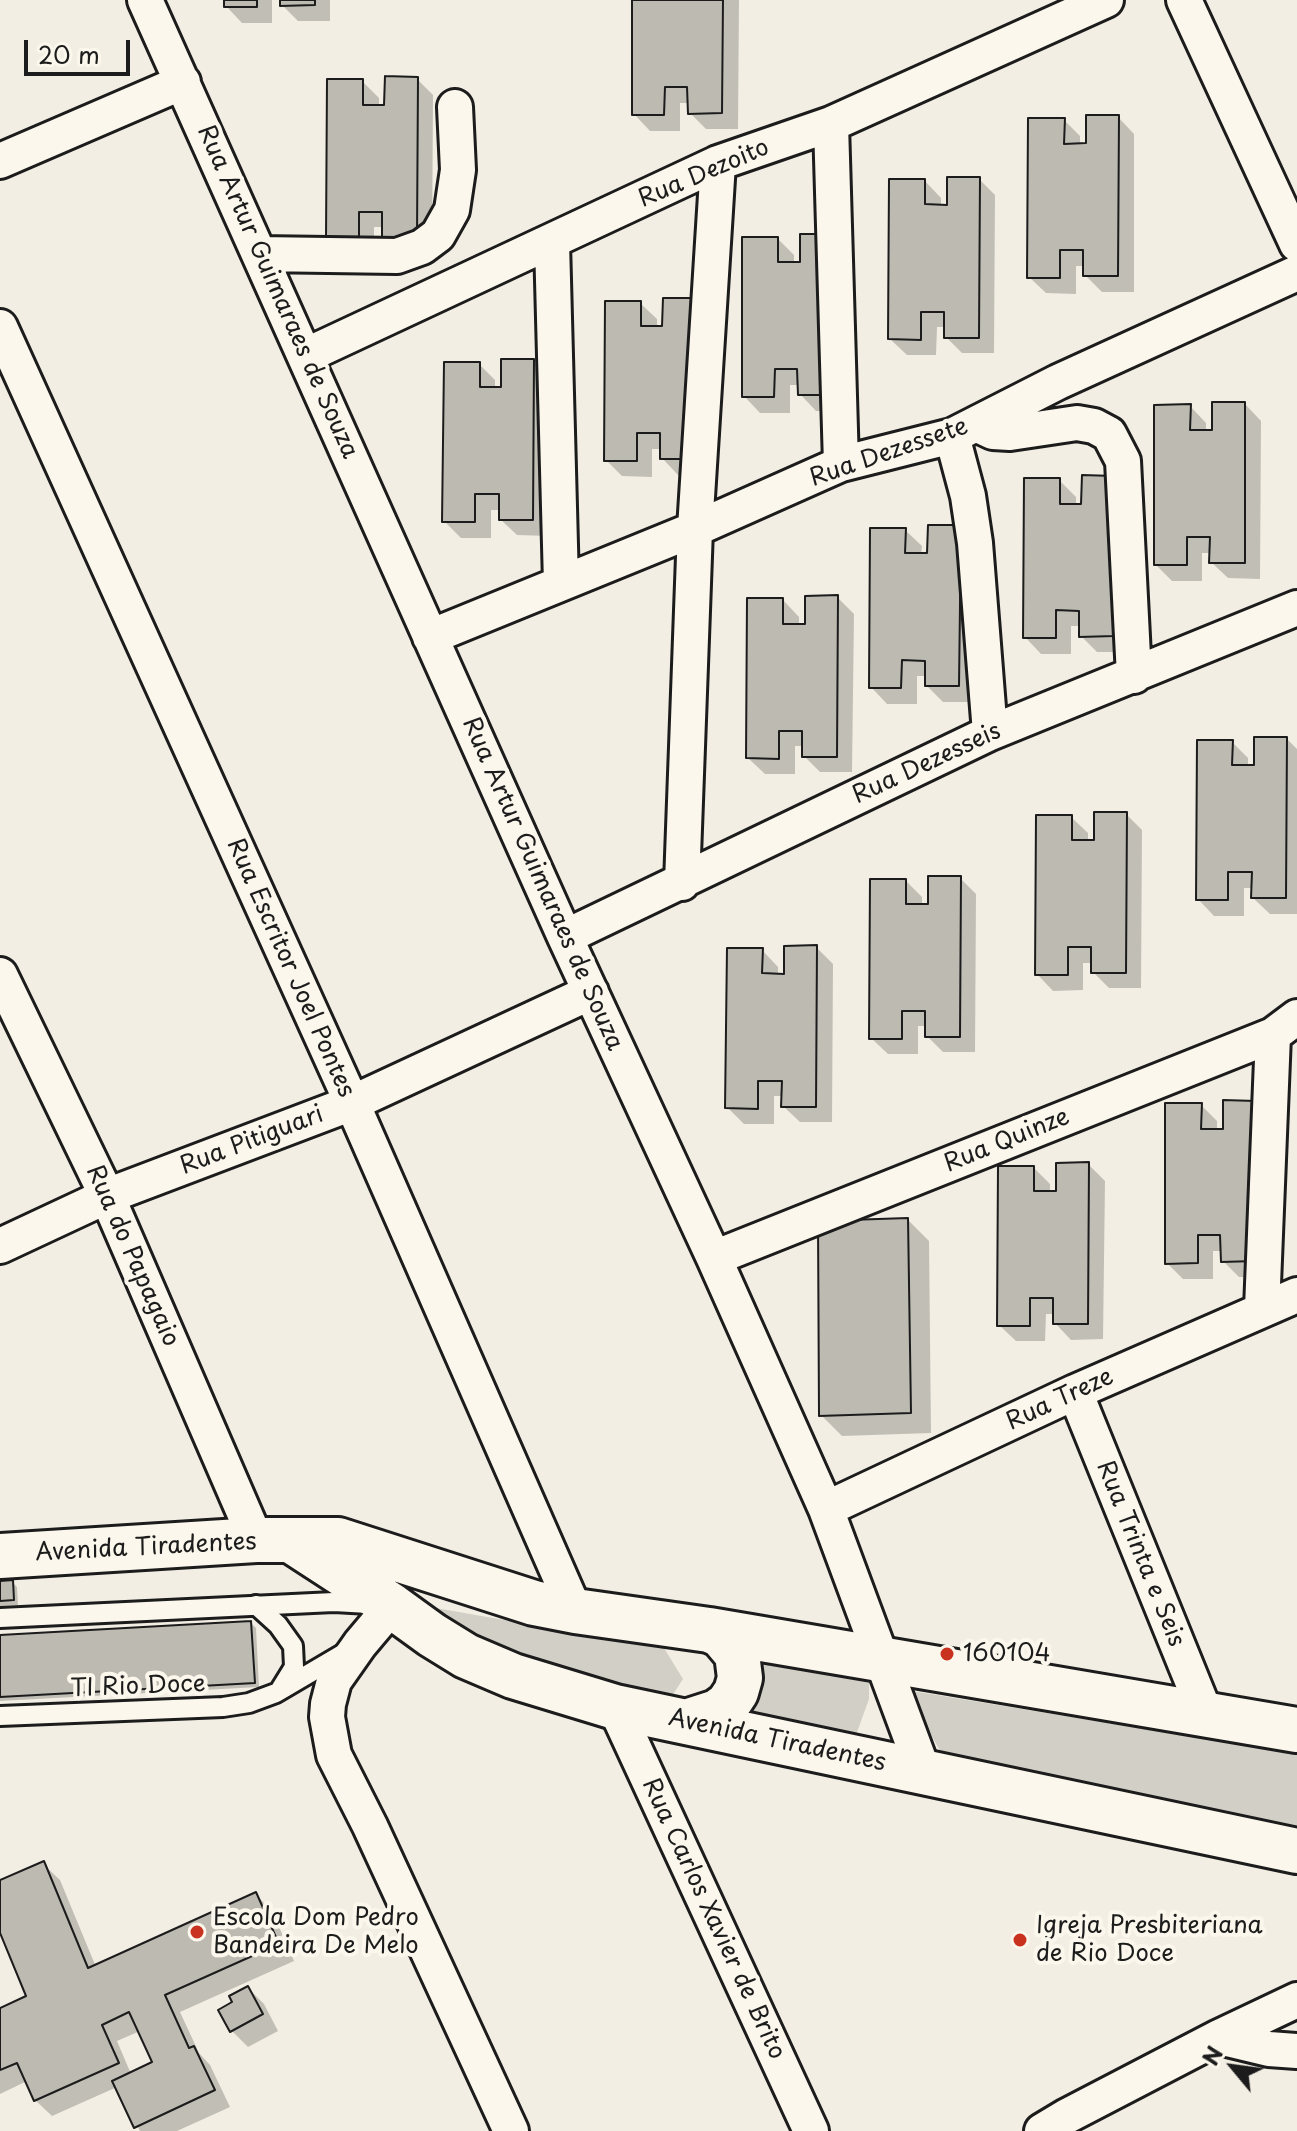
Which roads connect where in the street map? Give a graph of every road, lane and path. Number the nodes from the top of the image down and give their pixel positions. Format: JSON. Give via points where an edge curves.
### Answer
{"nodes":[{"id":1,"x":145,"y":0,"type":"edge"},
{"id":2,"x":1106,"y":0,"type":"edge"},
{"id":3,"x":1184,"y":0,"type":"edge"},
{"id":4,"x":183,"y":82,"type":"junction"},
{"id":5,"x":455,"y":107,"type":"dead end"},
{"id":6,"x":831,"y":124,"type":"junction"},
{"id":7,"x":0,"y":161,"type":"edge"},
{"id":8,"x":718,"y":163,"type":"junction"},
{"id":9,"x":552,"y":242,"type":"junction"},
{"id":10,"x":1297,"y":244,"type":"edge"},
{"id":11,"x":259,"y":254,"type":"junction"},
{"id":12,"x":1297,"y":273,"type":"edge"},
{"id":13,"x":0,"y":327,"type":"edge"},
{"id":14,"x":305,"y":356,"type":"junction"},
{"id":15,"x":964,"y":430,"type":"junction"},
{"id":16,"x":841,"y":464,"type":"junction"},
{"id":17,"x":695,"y":529,"type":"junction"},
{"id":18,"x":561,"y":583,"type":"junction"},
{"id":19,"x":1297,"y":608,"type":"edge"},
{"id":20,"x":430,"y":637,"type":"junction"},
{"id":21,"x":1134,"y":676,"type":"junction"},
{"id":22,"x":990,"y":733,"type":"junction"},
{"id":23,"x":682,"y":883,"type":"junction"},
{"id":24,"x":565,"y":937,"type":"junction"},
{"id":25,"x":0,"y":975,"type":"edge"},
{"id":26,"x":591,"y":992,"type":"junction"},
{"id":27,"x":1285,"y":1026,"type":"edge"},
{"id":28,"x":352,"y":1103,"type":"junction"},
{"id":29,"x":107,"y":1196,"type":"junction"},
{"id":30,"x":0,"y":1246,"type":"edge"},
{"id":31,"x":714,"y":1258,"type":"junction"},
{"id":32,"x":1297,"y":1295,"type":"edge"},
{"id":33,"x":1262,"y":1309,"type":"junction"},
{"id":34,"x":1075,"y":1392,"type":"junction"},
{"id":35,"x":826,"y":1509,"type":"junction"},
{"id":36,"x":274,"y":1541,"type":"junction"},
{"id":37,"x":0,"y":1556,"type":"edge"},
{"id":38,"x":256,"y":1605,"type":"junction"},
{"id":39,"x":392,"y":1606,"type":"junction"},
{"id":40,"x":554,"y":1607,"type":"junction"},
{"id":41,"x":0,"y":1618,"type":"edge"},
{"id":42,"x":709,"y":1630,"type":"junction"},
{"id":43,"x":360,"y":1644,"type":"junction"},
{"id":44,"x":880,"y":1659,"type":"junction"},
{"id":45,"x":276,"y":1693,"type":"junction"},
{"id":46,"x":615,"y":1707,"type":"junction"},
{"id":47,"x":1206,"y":1715,"type":"junction"},
{"id":48,"x":0,"y":1716,"type":"edge"},
{"id":49,"x":686,"y":1722,"type":"junction"},
{"id":50,"x":1297,"y":1730,"type":"edge"},
{"id":51,"x":924,"y":1773,"type":"junction"},
{"id":52,"x":1297,"y":1851,"type":"edge"},
{"id":53,"x":1297,"y":2000,"type":"edge"},
{"id":54,"x":1219,"y":2037,"type":"junction"},
{"id":55,"x":1297,"y":2051,"type":"edge"},
{"id":56,"x":506,"y":2129,"type":"edge"},
{"id":57,"x":811,"y":2131,"type":"edge"},
{"id":58,"x":1042,"y":2131,"type":"edge"}],
"edges":[{"from":1,"to":4,"type":"street","name":"Rua Artur Guimaraes de Souza"},
{"from":2,"to":6,"type":"street","name":"Rua Dezoito"},
{"from":3,"to":10,"type":"street"},
{"from":4,"to":7,"type":"street"},
{"from":4,"to":11,"type":"street","name":"Rua Artur Guimaraes de Souza"},
{"from":5,"to":11,"type":"street","via":[[458,170],[452,210],[438,235],[422,247],[397,256]]},
{"from":6,"to":8,"type":"street","name":"Rua Dezoito"},
{"from":6,"to":16,"type":"street"},
{"from":8,"to":9,"type":"street","name":"Rua Dezoito"},
{"from":8,"to":17,"type":"street"},
{"from":9,"to":14,"type":"street","name":"Rua Dezoito"},
{"from":9,"to":18,"type":"street"},
{"from":11,"to":14,"type":"street","name":"Rua Artur Guimaraes de Souza"},
{"from":12,"to":15,"type":"street","name":"Rua Dezessete"},
{"from":13,"to":28,"type":"street","name":"Rua Escritor Joel Pontes"},
{"from":14,"to":20,"type":"street","name":"Rua Artur Guimaraes de Souza"},
{"from":15,"to":16,"type":"street","name":"Rua Dezessete"},
{"from":15,"to":21,"type":"street","via":[[1010,433],[1077,423],[1109,434],[1123,461]]},
{"from":15,"to":22,"type":"street"},
{"from":16,"to":17,"type":"street","name":"Rua Dezessete"},
{"from":17,"to":18,"type":"street","name":"Rua Dezessete"},
{"from":17,"to":23,"type":"street"},
{"from":18,"to":20,"type":"street","name":"Rua Dezessete"},
{"from":19,"to":21,"type":"street","name":"Rua Dezesseis"},
{"from":20,"to":24,"type":"street","name":"Rua Artur Guimaraes de Souza"},
{"from":21,"to":22,"type":"street","name":"Rua Dezesseis"},
{"from":22,"to":23,"type":"street","name":"Rua Dezesseis"},
{"from":23,"to":24,"type":"street","name":"Rua Dezesseis"},
{"from":24,"to":26,"type":"street","name":"Rua Artur Guimaraes de Souza"},
{"from":25,"to":29,"type":"street","name":"Rua do Papagaio"},
{"from":26,"to":28,"type":"street","name":"Rua Pitiguari"},
{"from":26,"to":31,"type":"street","name":"Rua Artur Guimaraes de Souza"},
{"from":27,"to":31,"type":"street","name":"Rua Quinze"},
{"from":27,"to":33,"type":"street"},
{"from":28,"to":29,"type":"street","name":"Rua Pitiguari"},
{"from":28,"to":40,"type":"street","name":"Rua Escritor Joel Pontes"},
{"from":29,"to":30,"type":"street","name":"Rua Pitiguari"},
{"from":29,"to":36,"type":"street","name":"Rua do Papagaio"},
{"from":31,"to":35,"type":"street","name":"Rua Artur Guimaraes de Souza"},
{"from":32,"to":33,"type":"street","name":"Rua Treze"},
{"from":33,"to":34,"type":"street","name":"Rua Treze"},
{"from":34,"to":35,"type":"street","name":"Rua Treze"},
{"from":34,"to":47,"type":"street","name":"Rua Trinta e Seis"},
{"from":35,"to":44,"type":"street","name":"Rua Artur Guimaraes de Souza"},
{"from":36,"to":37,"type":"street","name":"Avenida Tiradentes"},
{"from":36,"to":39,"type":"street","name":"Avenida Tiradentes"},
{"from":36,"to":40,"type":"street","name":"Avenida Tiradentes","via":[[338,1540]]},
{"from":38,"to":39,"type":"lane"},
{"from":38,"to":41,"type":"lane"},
{"from":38,"to":45,"type":"lane","via":[[293,1646],[294,1667]]},
{"from":39,"to":40,"type":"street","via":[[447,1596]]},
{"from":39,"to":43,"type":"street"},
{"from":39,"to":46,"type":"street","name":"Avenida Tiradentes","via":[[466,1656]]},
{"from":40,"to":42,"type":"street","name":"Avenida Tiradentes"},
{"from":42,"to":44,"type":"street","name":"Avenida Tiradentes"},
{"from":42,"to":49,"type":"street","via":[[721,1635],[737,1654],[740,1678],[728,1704]]},
{"from":43,"to":45,"type":"lane","name":"TI Rio Doce"},
{"from":43,"to":56,"type":"street","via":[[334,1681],[328,1704],[334,1755]]},
{"from":44,"to":47,"type":"street","name":"Avenida Tiradentes"},
{"from":44,"to":51,"type":"street","name":"Rua Artur Guimaraes de Souza"},
{"from":45,"to":48,"type":"lane","name":"TI Rio Doce","via":[[223,1707]]},
{"from":46,"to":49,"type":"street","name":"Avenida Tiradentes"},
{"from":46,"to":57,"type":"street","name":"Rua Carlos Xavier de Brito"},
{"from":47,"to":50,"type":"street","name":"Avenida Tiradentes"},
{"from":49,"to":51,"type":"street","name":"Avenida Tiradentes"},
{"from":51,"to":52,"type":"street","name":"Avenida Tiradentes"},
{"from":53,"to":54,"type":"street"},
{"from":54,"to":55,"type":"street"},
{"from":54,"to":58,"type":"street"}]}
